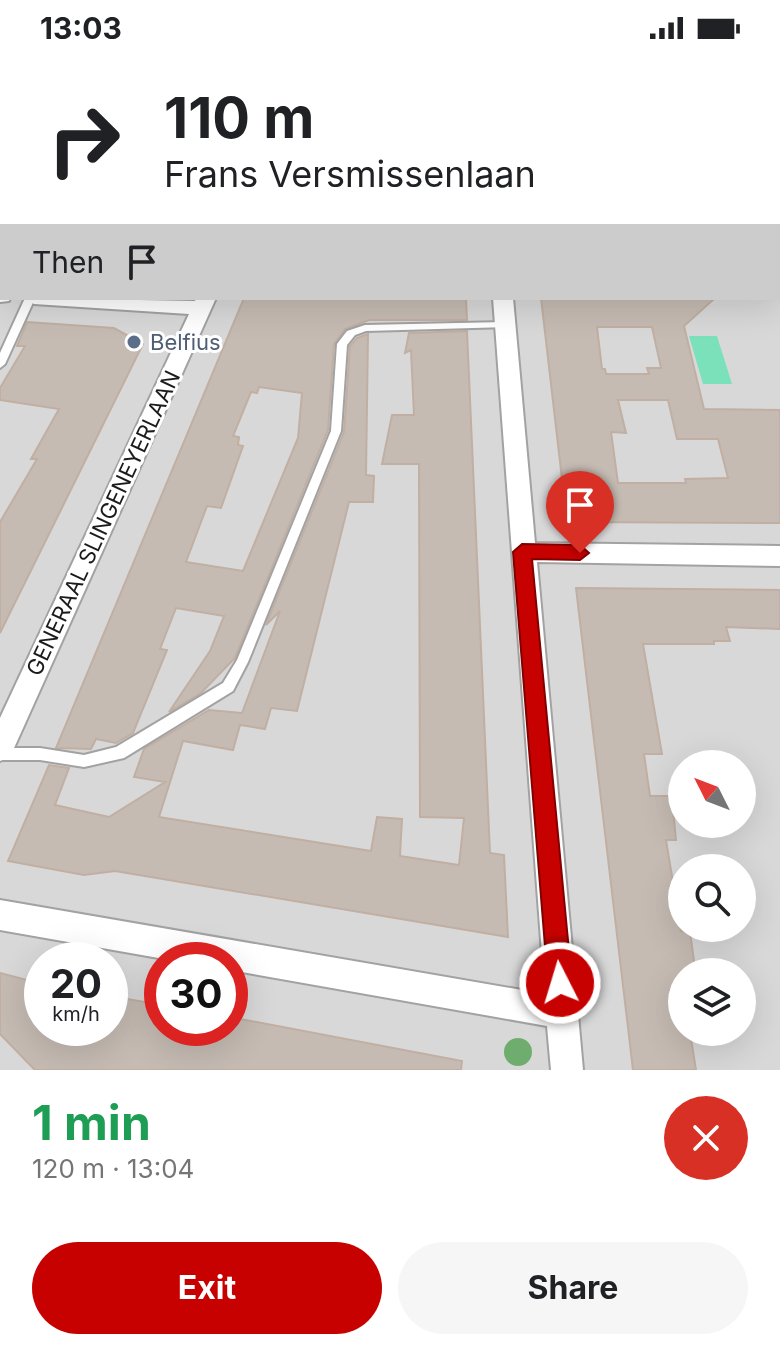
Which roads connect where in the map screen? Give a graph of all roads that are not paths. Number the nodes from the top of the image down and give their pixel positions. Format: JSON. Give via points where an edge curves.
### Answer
{"nodes":[{"id":1,"x":31,"y":300,"type":"edge"},
{"id":2,"x":101,"y":300,"type":"edge"},
{"id":3,"x":503,"y":300,"type":"edge"},
{"id":4,"x":204,"y":303,"type":"edge"},
{"id":5,"x":505,"y":325,"type":"junction"},
{"id":6,"x":0,"y":364,"type":"edge"},
{"id":7,"x":522,"y":552,"type":"junction"},
{"id":8,"x":780,"y":556,"type":"edge"},
{"id":9,"x":0,"y":751,"type":"edge"},
{"id":10,"x":0,"y":915,"type":"edge"},
{"id":11,"x":563,"y":1013,"type":"junction"},
{"id":12,"x":567,"y":1070,"type":"edge"}],
"edges":[{"from":1,"to":6,"type":"lane"},
{"from":2,"to":4,"type":"street"},
{"from":3,"to":5,"type":"street"},
{"from":4,"to":9,"type":"street","name":"GENERAAL SLINGENEYERLAAN"},
{"from":5,"to":7,"type":"street"},
{"from":5,"to":9,"type":"lane","via":[[365,328],[342,344],[336,431],[228,687],[119,753],[84,761]]},
{"from":7,"to":8,"type":"street"},
{"from":7,"to":11,"type":"street"},
{"from":10,"to":11,"type":"street"},
{"from":11,"to":12,"type":"street"}]}
